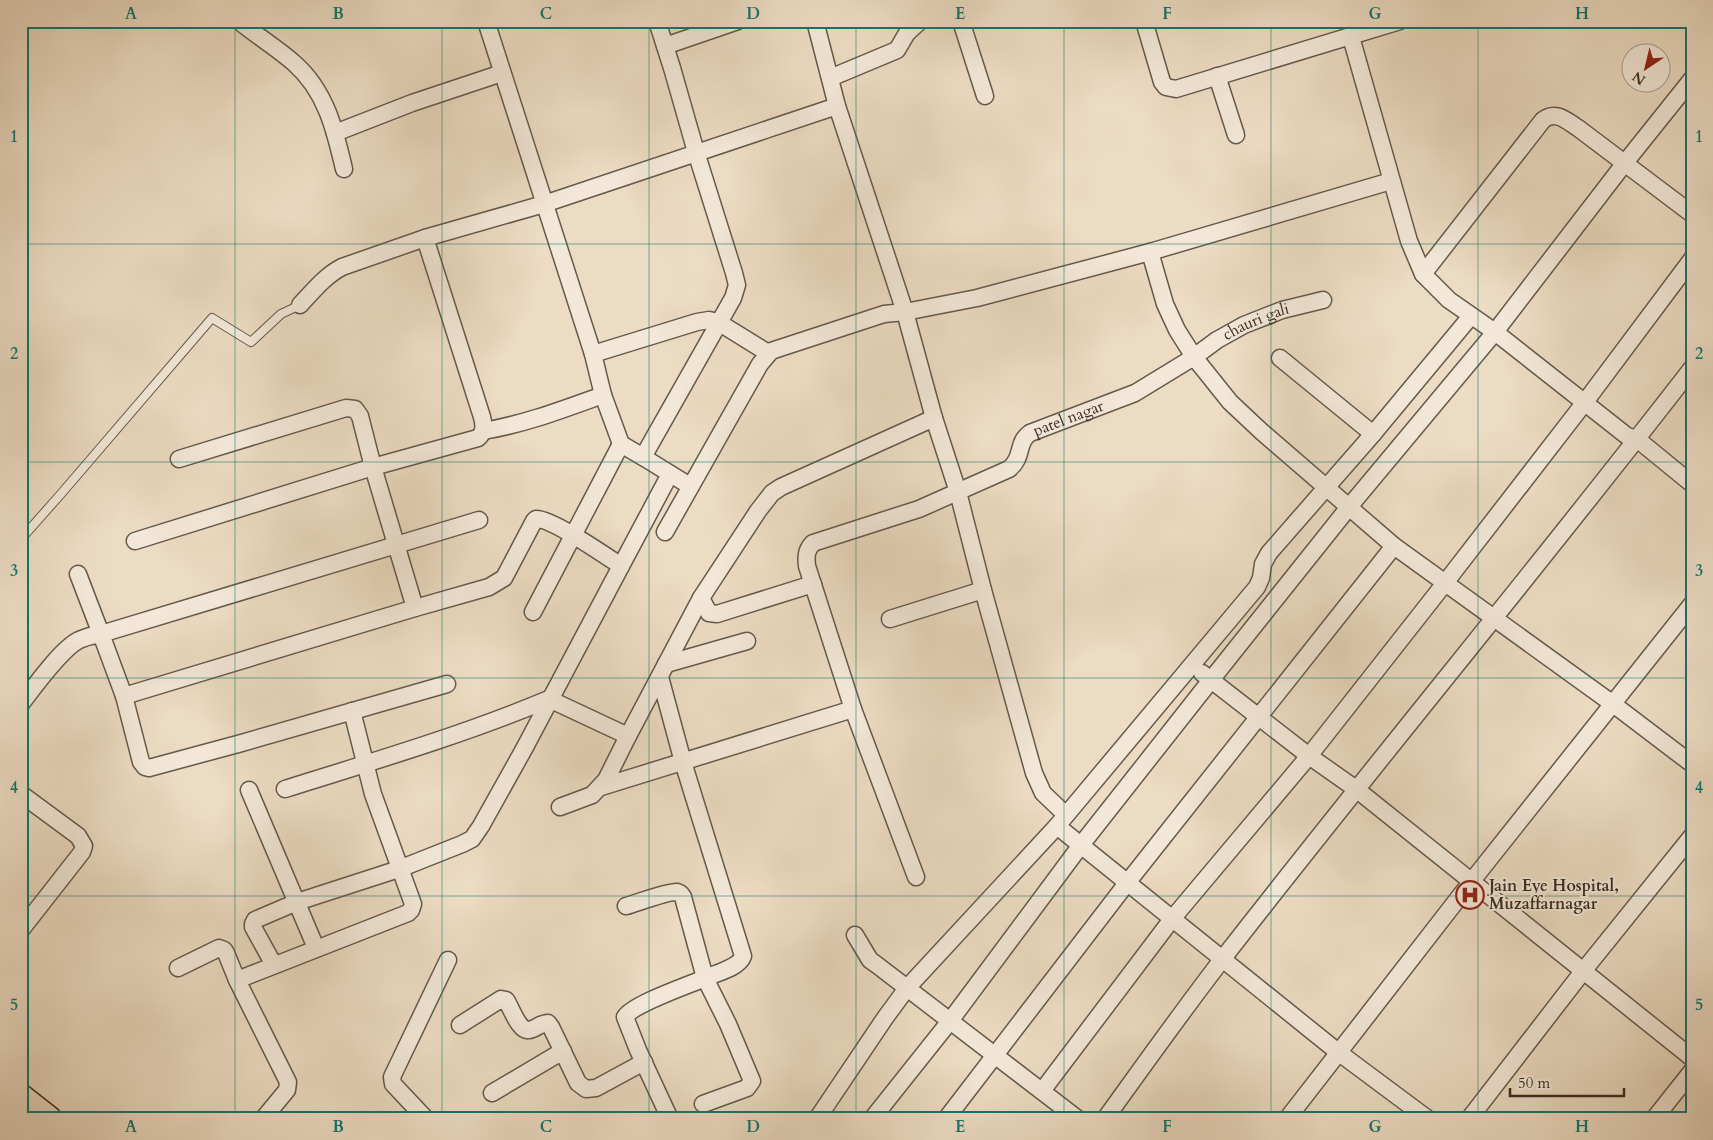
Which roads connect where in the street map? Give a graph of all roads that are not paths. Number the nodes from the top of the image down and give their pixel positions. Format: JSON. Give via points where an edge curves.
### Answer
{"nodes":[{"id":1,"x":486,"y":21,"type":"edge"},
{"id":2,"x":657,"y":21,"type":"edge"},
{"id":3,"x":738,"y":21,"type":"edge"},
{"id":4,"x":815,"y":21,"type":"edge"},
{"id":5,"x":920,"y":21,"type":"edge"},
{"id":6,"x":961,"y":21,"type":"edge"},
{"id":7,"x":1144,"y":21,"type":"edge"},
{"id":8,"x":1400,"y":21,"type":"edge"},
{"id":9,"x":246,"y":23,"type":"edge"},
{"id":10,"x":1352,"y":37,"type":"junction"},
{"id":11,"x":665,"y":46,"type":"junction"},
{"id":12,"x":502,"y":73,"type":"junction"},
{"id":13,"x":1217,"y":76,"type":"junction"},
{"id":14,"x":830,"y":78,"type":"junction"},
{"id":15,"x":1692,"y":80,"type":"edge"},
{"id":16,"x":985,"y":96,"type":"dead end"},
{"id":17,"x":837,"y":106,"type":"junction"},
{"id":18,"x":336,"y":132,"type":"junction"},
{"id":19,"x":1236,"y":135,"type":"dead end"},
{"id":20,"x":696,"y":152,"type":"junction"},
{"id":21,"x":1624,"y":164,"type":"junction"},
{"id":22,"x":344,"y":169,"type":"dead end"},
{"id":23,"x":1391,"y":181,"type":"junction"},
{"id":24,"x":544,"y":204,"type":"junction"},
{"id":25,"x":1692,"y":214,"type":"edge"},
{"id":26,"x":425,"y":238,"type":"junction"},
{"id":27,"x":1150,"y":252,"type":"junction"},
{"id":28,"x":1692,"y":259,"type":"edge"},
{"id":29,"x":1423,"y":274,"type":"junction"},
{"id":30,"x":1323,"y":300,"type":"dead end"},
{"id":31,"x":300,"y":305,"type":"joint"},
{"id":32,"x":905,"y":312,"type":"junction"},
{"id":33,"x":1472,"y":316,"type":"junction"},
{"id":34,"x":718,"y":322,"type":"junction"},
{"id":35,"x":1496,"y":332,"type":"junction"},
{"id":36,"x":593,"y":354,"type":"junction"},
{"id":37,"x":768,"y":354,"type":"junction"},
{"id":38,"x":1194,"y":357,"type":"junction"},
{"id":39,"x":1280,"y":358,"type":"dead end"},
{"id":40,"x":1692,"y":368,"type":"edge"},
{"id":41,"x":603,"y":395,"type":"junction"},
{"id":42,"x":1585,"y":402,"type":"junction"},
{"id":43,"x":934,"y":418,"type":"junction"},
{"id":44,"x":483,"y":431,"type":"junction"},
{"id":45,"x":1373,"y":434,"type":"junction"},
{"id":46,"x":1637,"y":439,"type":"junction"},
{"id":47,"x":621,"y":444,"type":"junction"},
{"id":48,"x":643,"y":457,"type":"junction"},
{"id":49,"x":179,"y":459,"type":"dead end"},
{"id":50,"x":373,"y":468,"type":"junction"},
{"id":51,"x":670,"y":474,"type":"junction"},
{"id":52,"x":1692,"y":484,"type":"edge"},
{"id":53,"x":690,"y":486,"type":"junction"},
{"id":54,"x":1326,"y":488,"type":"junction"},
{"id":55,"x":958,"y":492,"type":"junction"},
{"id":56,"x":1349,"y":507,"type":"junction"},
{"id":57,"x":479,"y":520,"type":"dead end"},
{"id":58,"x":665,"y":532,"type":"dead end"},
{"id":59,"x":573,"y":536,"type":"junction"},
{"id":60,"x":21,"y":538,"type":"edge"},
{"id":61,"x":135,"y":542,"type":"dead end"},
{"id":62,"x":396,"y":544,"type":"junction"},
{"id":63,"x":1394,"y":546,"type":"junction"},
{"id":64,"x":621,"y":566,"type":"junction"},
{"id":65,"x":78,"y":574,"type":"dead end"},
{"id":66,"x":1445,"y":583,"type":"junction"},
{"id":67,"x":813,"y":584,"type":"junction"},
{"id":68,"x":982,"y":590,"type":"junction"},
{"id":69,"x":701,"y":598,"type":"junction"},
{"id":70,"x":1692,"y":604,"type":"edge"},
{"id":71,"x":415,"y":608,"type":"junction"},
{"id":72,"x":534,"y":612,"type":"dead end"},
{"id":73,"x":1493,"y":618,"type":"junction"},
{"id":74,"x":890,"y":619,"type":"dead end"},
{"id":75,"x":101,"y":634,"type":"junction"},
{"id":76,"x":747,"y":641,"type":"dead end"},
{"id":77,"x":1192,"y":665,"type":"junction"},
{"id":78,"x":663,"y":670,"type":"junction"},
{"id":79,"x":1211,"y":680,"type":"junction"},
{"id":80,"x":447,"y":684,"type":"dead end"},
{"id":81,"x":124,"y":696,"type":"junction"},
{"id":82,"x":549,"y":699,"type":"junction"},
{"id":83,"x":21,"y":704,"type":"edge"},
{"id":84,"x":1613,"y":704,"type":"junction"},
{"id":85,"x":853,"y":709,"type":"junction"},
{"id":86,"x":352,"y":711,"type":"junction"},
{"id":87,"x":1258,"y":716,"type":"junction"},
{"id":88,"x":628,"y":736,"type":"junction"},
{"id":89,"x":1309,"y":756,"type":"junction"},
{"id":90,"x":683,"y":762,"type":"junction"},
{"id":91,"x":365,"y":764,"type":"junction"},
{"id":92,"x":1692,"y":764,"type":"edge"},
{"id":93,"x":601,"y":787,"type":"junction"},
{"id":94,"x":285,"y":789,"type":"dead end"},
{"id":95,"x":1356,"y":789,"type":"junction"},
{"id":96,"x":249,"y":790,"type":"dead end"},
{"id":97,"x":21,"y":794,"type":"edge"},
{"id":98,"x":560,"y":808,"type":"dead end"},
{"id":99,"x":1062,"y":820,"type":"junction"},
{"id":100,"x":1692,"y":836,"type":"edge"},
{"id":101,"x":1082,"y":845,"type":"junction"},
{"id":102,"x":399,"y":869,"type":"junction"},
{"id":103,"x":916,"y":877,"type":"dead end"},
{"id":104,"x":1471,"y":882,"type":"junction"},
{"id":105,"x":1127,"y":883,"type":"junction"},
{"id":106,"x":297,"y":902,"type":"junction"},
{"id":107,"x":626,"y":906,"type":"dead end"},
{"id":108,"x":1172,"y":919,"type":"junction"},
{"id":109,"x":21,"y":930,"type":"edge"},
{"id":110,"x":855,"y":935,"type":"dead end"},
{"id":111,"x":316,"y":948,"type":"junction"},
{"id":112,"x":1223,"y":958,"type":"junction"},
{"id":113,"x":448,"y":960,"type":"dead end"},
{"id":114,"x":274,"y":965,"type":"junction"},
{"id":115,"x":178,"y":968,"type":"dead end"},
{"id":116,"x":1584,"y":970,"type":"junction"},
{"id":117,"x":705,"y":978,"type":"junction"},
{"id":118,"x":237,"y":980,"type":"junction"},
{"id":119,"x":908,"y":988,"type":"junction"},
{"id":120,"x":950,"y":1021,"type":"junction"},
{"id":121,"x":460,"y":1025,"type":"dead end"},
{"id":122,"x":563,"y":1051,"type":"junction"},
{"id":123,"x":1338,"y":1052,"type":"junction"},
{"id":124,"x":994,"y":1054,"type":"junction"},
{"id":125,"x":1692,"y":1058,"type":"edge"},
{"id":126,"x":644,"y":1062,"type":"junction"},
{"id":127,"x":1692,"y":1071,"type":"edge"},
{"id":128,"x":1042,"y":1091,"type":"junction"},
{"id":129,"x":492,"y":1093,"type":"dead end"},
{"id":130,"x":21,"y":1097,"type":"edge"},
{"id":131,"x":703,"y":1104,"type":"dead end"},
{"id":132,"x":21,"y":1115,"type":"edge"},
{"id":133,"x":26,"y":1119,"type":"edge"},
{"id":134,"x":49,"y":1119,"type":"edge"},
{"id":135,"x":263,"y":1119,"type":"edge"},
{"id":136,"x":426,"y":1119,"type":"edge"},
{"id":137,"x":670,"y":1119,"type":"edge"},
{"id":138,"x":817,"y":1119,"type":"edge"},
{"id":139,"x":872,"y":1119,"type":"edge"},
{"id":140,"x":946,"y":1119,"type":"edge"},
{"id":141,"x":1078,"y":1119,"type":"edge"},
{"id":142,"x":1105,"y":1119,"type":"edge"},
{"id":143,"x":1286,"y":1119,"type":"edge"},
{"id":144,"x":1428,"y":1119,"type":"edge"},
{"id":145,"x":1469,"y":1119,"type":"edge"},
{"id":146,"x":1654,"y":1119,"type":"edge"}],
"edges":[{"from":1,"to":12,"type":"street"},
{"from":2,"to":11,"type":"street"},
{"from":3,"to":11,"type":"street"},
{"from":4,"to":14,"type":"street"},
{"from":5,"to":14,"type":"street","via":[[907,33],[897,50]]},
{"from":6,"to":16,"type":"street"},
{"from":7,"to":13,"type":"street","via":[[1166,87],[1176,89]]},
{"from":8,"to":10,"type":"street"},
{"from":9,"to":18,"type":"street","via":[[306,75],[317,90]]},
{"from":10,"to":13,"type":"street"},
{"from":10,"to":23,"type":"street"},
{"from":11,"to":20,"type":"street"},
{"from":12,"to":18,"type":"street"},
{"from":12,"to":24,"type":"street"},
{"from":13,"to":19,"type":"street"},
{"from":14,"to":17,"type":"street"},
{"from":15,"to":21,"type":"street"},
{"from":17,"to":20,"type":"street"},
{"from":17,"to":32,"type":"street"},
{"from":18,"to":22,"type":"street"},
{"from":20,"to":24,"type":"street"},
{"from":20,"to":34,"type":"street","via":[[736,285],[733,298]]},
{"from":21,"to":25,"type":"street"},
{"from":21,"to":29,"type":"street","via":[[1559,116],[1548,117]]},
{"from":21,"to":35,"type":"street"},
{"from":23,"to":27,"type":"street"},
{"from":23,"to":29,"type":"street","via":[[1409,241]]},
{"from":24,"to":26,"type":"street"},
{"from":24,"to":36,"type":"street"},
{"from":26,"to":31,"type":"street","via":[[337,269]]},
{"from":26,"to":44,"type":"street","via":[[482,417]]},
{"from":27,"to":32,"type":"street","via":[[977,298]]},
{"from":27,"to":38,"type":"street","via":[[1165,304]]},
{"from":28,"to":42,"type":"street"},
{"from":29,"to":33,"type":"street","via":[[1449,300]]},
{"from":30,"to":38,"type":"street","name":"chauri gali","via":[[1282,310],[1244,325]]},
{"from":31,"to":60,"type":"lane","via":[[281,314],[251,342],[212,318]]},
{"from":32,"to":37,"type":"street","via":[[884,314],[780,347]]},
{"from":32,"to":43,"type":"street"},
{"from":33,"to":35,"type":"street"},
{"from":33,"to":45,"type":"street"},
{"from":34,"to":36,"type":"street","via":[[697,322]]},
{"from":34,"to":37,"type":"street"},
{"from":34,"to":48,"type":"street"},
{"from":35,"to":42,"type":"street"},
{"from":35,"to":56,"type":"street"},
{"from":36,"to":41,"type":"street"},
{"from":37,"to":53,"type":"street"},
{"from":38,"to":54,"type":"street","via":[[1230,402]]},
{"from":38,"to":55,"type":"street","name":"patel nagar","via":[[1135,393],[1030,433],[1022,440],[1013,466]]},
{"from":39,"to":45,"type":"street"},
{"from":40,"to":46,"type":"street"},
{"from":41,"to":44,"type":"street","via":[[509,427]]},
{"from":41,"to":47,"type":"street"},
{"from":42,"to":46,"type":"street","via":[[1627,436]]},
{"from":42,"to":66,"type":"street"},
{"from":43,"to":55,"type":"street"},
{"from":43,"to":69,"type":"street","via":[[772,493]]},
{"from":44,"to":50,"type":"street","via":[[478,438]]},
{"from":45,"to":54,"type":"street"},
{"from":46,"to":52,"type":"street"},
{"from":46,"to":73,"type":"street"},
{"from":47,"to":48,"type":"street"},
{"from":47,"to":59,"type":"street"},
{"from":48,"to":51,"type":"street"},
{"from":49,"to":50,"type":"street","via":[[351,408],[360,416]]},
{"from":50,"to":61,"type":"street"},
{"from":50,"to":62,"type":"street"},
{"from":51,"to":53,"type":"street"},
{"from":51,"to":64,"type":"street"},
{"from":53,"to":58,"type":"street"},
{"from":54,"to":56,"type":"street"},
{"from":54,"to":77,"type":"street","via":[[1269,553],[1257,586]]},
{"from":55,"to":67,"type":"street","name":"patel nagar","via":[[919,509],[813,543],[806,557]]},
{"from":55,"to":68,"type":"street"},
{"from":56,"to":63,"type":"street"},
{"from":56,"to":79,"type":"street"},
{"from":57,"to":62,"type":"street"},
{"from":59,"to":64,"type":"street"},
{"from":59,"to":71,"type":"street","via":[[543,520],[536,520],[500,581]]},
{"from":59,"to":72,"type":"street"},
{"from":62,"to":71,"type":"street"},
{"from":62,"to":75,"type":"street"},
{"from":63,"to":66,"type":"street"},
{"from":63,"to":87,"type":"street"},
{"from":64,"to":82,"type":"street"},
{"from":65,"to":75,"type":"street"},
{"from":66,"to":73,"type":"street"},
{"from":66,"to":89,"type":"street"},
{"from":67,"to":69,"type":"street","via":[[716,614],[709,613]]},
{"from":67,"to":85,"type":"street","name":"patel nagar"},
{"from":68,"to":74,"type":"street"},
{"from":68,"to":99,"type":"street","via":[[1036,778]]},
{"from":69,"to":78,"type":"street"},
{"from":70,"to":84,"type":"street"},
{"from":71,"to":81,"type":"street"},
{"from":73,"to":84,"type":"street"},
{"from":73,"to":95,"type":"street"},
{"from":75,"to":81,"type":"street"},
{"from":75,"to":83,"type":"street","via":[[70,646]]},
{"from":76,"to":78,"type":"street"},
{"from":77,"to":79,"type":"street"},
{"from":77,"to":99,"type":"street"},
{"from":78,"to":88,"type":"street"},
{"from":78,"to":90,"type":"street"},
{"from":79,"to":87,"type":"street"},
{"from":79,"to":101,"type":"street"},
{"from":80,"to":86,"type":"street"},
{"from":81,"to":86,"type":"street","via":[[141,762],[147,768]]},
{"from":82,"to":88,"type":"street"},
{"from":82,"to":91,"type":"street","via":[[447,738]]},
{"from":82,"to":102,"type":"street","via":[[476,834],[462,844]]},
{"from":84,"to":92,"type":"street"},
{"from":84,"to":104,"type":"street"},
{"from":85,"to":90,"type":"street"},
{"from":85,"to":103,"type":"street","name":"patel nagar"},
{"from":86,"to":91,"type":"street"},
{"from":87,"to":89,"type":"street"},
{"from":87,"to":105,"type":"street"},
{"from":88,"to":93,"type":"street"},
{"from":89,"to":95,"type":"street"},
{"from":89,"to":108,"type":"street"},
{"from":90,"to":93,"type":"street"},
{"from":90,"to":117,"type":"street","via":[[743,956],[736,965]]},
{"from":91,"to":94,"type":"street"},
{"from":91,"to":102,"type":"street"},
{"from":93,"to":98,"type":"street"},
{"from":95,"to":104,"type":"street"},
{"from":95,"to":112,"type":"street"},
{"from":96,"to":106,"type":"street"},
{"from":97,"to":109,"type":"street","via":[[78,836],[84,846]]},
{"from":99,"to":101,"type":"street"},
{"from":99,"to":119,"type":"street"},
{"from":100,"to":116,"type":"street"},
{"from":101,"to":105,"type":"street"},
{"from":101,"to":120,"type":"street"},
{"from":102,"to":106,"type":"street"},
{"from":102,"to":111,"type":"street","via":[[413,904],[408,913]]},
{"from":104,"to":116,"type":"street"},
{"from":104,"to":123,"type":"street"},
{"from":105,"to":108,"type":"street"},
{"from":105,"to":124,"type":"street"},
{"from":106,"to":111,"type":"street"},
{"from":106,"to":114,"type":"street","via":[[255,920],[253,924]]},
{"from":107,"to":117,"type":"street","via":[[680,893]]},
{"from":108,"to":112,"type":"street"},
{"from":108,"to":128,"type":"street"},
{"from":110,"to":119,"type":"street","via":[[870,960]]},
{"from":111,"to":114,"type":"street"},
{"from":112,"to":123,"type":"street"},
{"from":112,"to":142,"type":"street"},
{"from":113,"to":136,"type":"street","via":[[392,1077],[393,1084]]},
{"from":114,"to":118,"type":"street"},
{"from":115,"to":118,"type":"street","via":[[219,948],[224,950]]},
{"from":116,"to":125,"type":"street"},
{"from":116,"to":145,"type":"street"},
{"from":117,"to":126,"type":"street","via":[[627,1014],[626,1022]]},
{"from":117,"to":131,"type":"street","via":[[752,1082],[747,1088]]},
{"from":118,"to":135,"type":"street","via":[[288,1082],[287,1090]]},
{"from":119,"to":120,"type":"street"},
{"from":119,"to":138,"type":"street","via":[[884,1018]]},
{"from":120,"to":124,"type":"street"},
{"from":120,"to":139,"type":"street"},
{"from":121,"to":122,"type":"street","via":[[501,999],[506,1000],[524,1030],[548,1023]]},
{"from":122,"to":126,"type":"street","via":[[578,1083],[586,1089],[596,1088]]},
{"from":122,"to":129,"type":"street"},
{"from":123,"to":143,"type":"street"},
{"from":123,"to":144,"type":"street"},
{"from":124,"to":128,"type":"street"},
{"from":124,"to":140,"type":"street"},
{"from":126,"to":137,"type":"street"},
{"from":127,"to":146,"type":"street"},
{"from":128,"to":141,"type":"street"},
{"from":130,"to":134,"type":"main road"},
{"from":132,"to":133,"type":"main road"}]}
